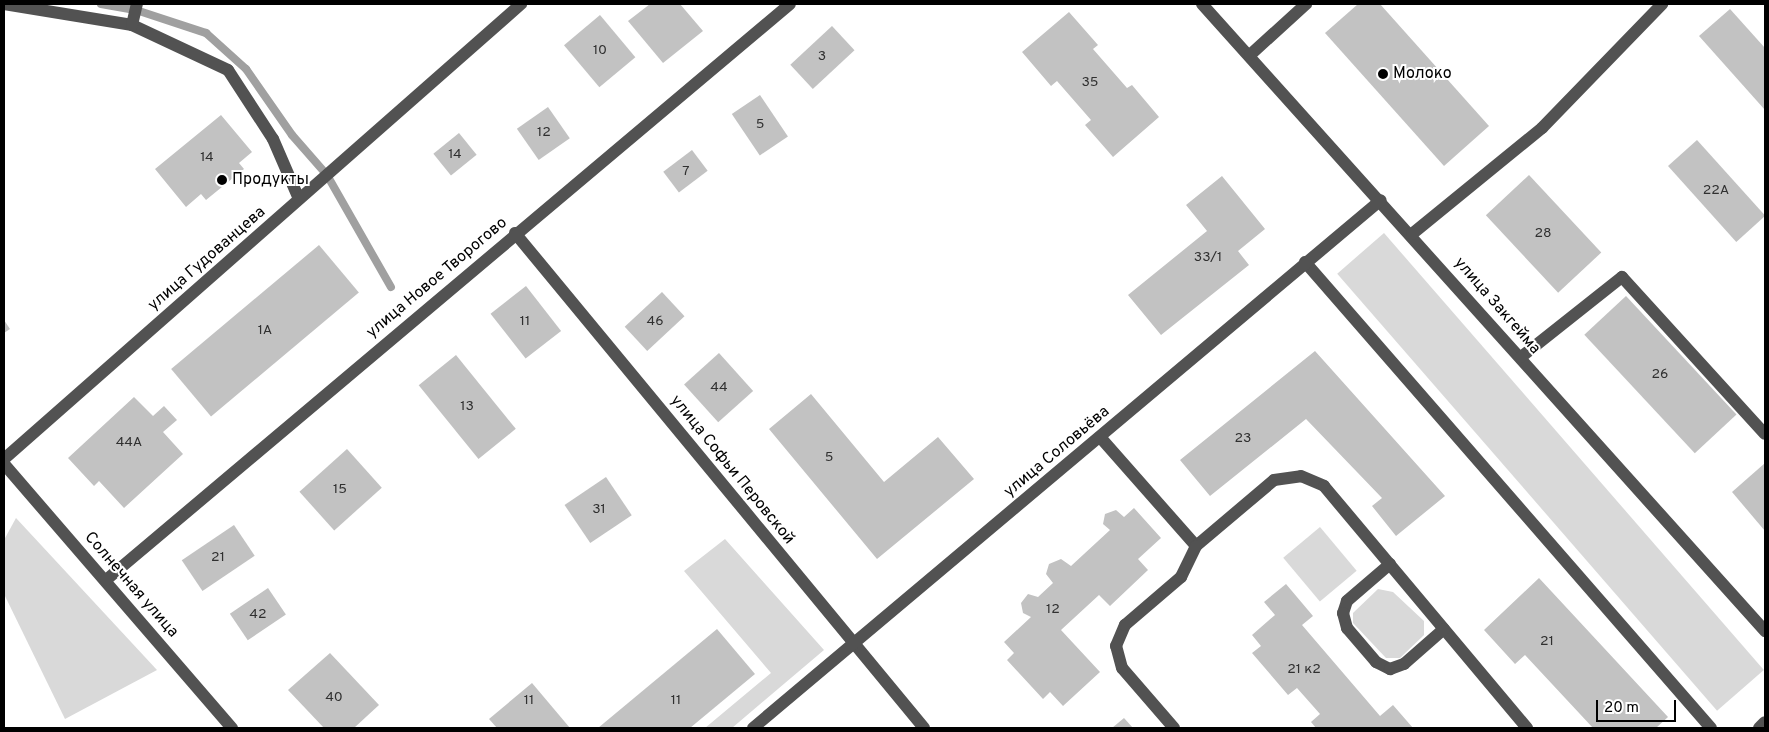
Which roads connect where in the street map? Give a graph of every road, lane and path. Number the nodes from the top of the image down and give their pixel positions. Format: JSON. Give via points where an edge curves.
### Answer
{"nodes":[{"id":1,"x":4,"y":4,"type":"edge"},
{"id":2,"x":137,"y":4,"type":"edge"},
{"id":3,"x":521,"y":4,"type":"edge"},
{"id":4,"x":790,"y":4,"type":"edge"},
{"id":5,"x":1202,"y":4,"type":"edge"},
{"id":6,"x":1306,"y":4,"type":"edge"},
{"id":7,"x":1662,"y":4,"type":"edge"},
{"id":8,"x":132,"y":25,"type":"junction"},
{"id":9,"x":1250,"y":55,"type":"junction"},
{"id":10,"x":299,"y":199,"type":"junction"},
{"id":11,"x":1381,"y":200,"type":"junction"},
{"id":12,"x":515,"y":232,"type":"junction"},
{"id":13,"x":1412,"y":234,"type":"junction"},
{"id":14,"x":1304,"y":262,"type":"junction"},
{"id":15,"x":1521,"y":357,"type":"junction"},
{"id":16,"x":1765,"y":434,"type":"edge"},
{"id":17,"x":1100,"y":437,"type":"junction"},
{"id":18,"x":4,"y":459,"type":"edge"},
{"id":19,"x":4,"y":464,"type":"edge"},
{"id":20,"x":1196,"y":546,"type":"junction"},
{"id":21,"x":1390,"y":564,"type":"junction"},
{"id":22,"x":106,"y":580,"type":"junction"},
{"id":23,"x":1444,"y":629,"type":"junction"},
{"id":24,"x":1765,"y":631,"type":"edge"},
{"id":25,"x":854,"y":644,"type":"junction"},
{"id":26,"x":1765,"y":722,"type":"edge"},
{"id":27,"x":232,"y":728,"type":"edge"},
{"id":28,"x":752,"y":728,"type":"edge"},
{"id":29,"x":924,"y":728,"type":"edge"},
{"id":30,"x":1174,"y":728,"type":"edge"},
{"id":31,"x":1527,"y":728,"type":"edge"},
{"id":32,"x":1711,"y":728,"type":"edge"},
{"id":33,"x":1759,"y":728,"type":"edge"}],
"edges":[{"from":1,"to":8,"type":"street"},
{"from":2,"to":8,"type":"street"},
{"from":3,"to":10,"type":"street","name":"улица Гудованцева"},
{"from":4,"to":12,"type":"street","name":"улица Новое Творогово"},
{"from":5,"to":9,"type":"street","name":"улица Закгейма"},
{"from":6,"to":9,"type":"street"},
{"from":7,"to":13,"type":"street","via":[[1542,128]]},
{"from":8,"to":10,"type":"street","via":[[228,70],[273,139]]},
{"from":9,"to":11,"type":"street","name":"улица Закгейма"},
{"from":10,"to":18,"type":"street","name":"улица Гудованцева"},
{"from":11,"to":13,"type":"street","name":"улица Закгейма"},
{"from":11,"to":14,"type":"street","name":"улица Соловьёва"},
{"from":12,"to":22,"type":"street","name":"улица Новое Творогово"},
{"from":12,"to":25,"type":"street","name":"улица Софьи Перовской"},
{"from":13,"to":15,"type":"street","name":"улица Закгейма"},
{"from":14,"to":17,"type":"street","name":"улица Соловьёва"},
{"from":14,"to":32,"type":"street"},
{"from":15,"to":16,"type":"street","via":[[1622,277]]},
{"from":15,"to":24,"type":"street","name":"улица Закгейма"},
{"from":17,"to":20,"type":"street"},
{"from":17,"to":25,"type":"street","name":"улица Соловьёва"},
{"from":19,"to":22,"type":"street","name":"Солнечная улица"},
{"from":20,"to":21,"type":"street","via":[[1274,480],[1301,476],[1324,486]]},
{"from":20,"to":30,"type":"street","via":[[1181,577],[1126,625],[1116,646],[1122,668]]},
{"from":21,"to":23,"type":"street"},
{"from":21,"to":23,"type":"street","via":[[1344,607],[1344,620],[1376,662],[1390,670],[1404,664]]},
{"from":22,"to":27,"type":"street","name":"Солнечная улица"},
{"from":23,"to":31,"type":"street"},
{"from":25,"to":28,"type":"street","name":"улица Соловьёва"},
{"from":25,"to":29,"type":"street","name":"улица Софьи Перовской"},
{"from":26,"to":33,"type":"street"}]}
